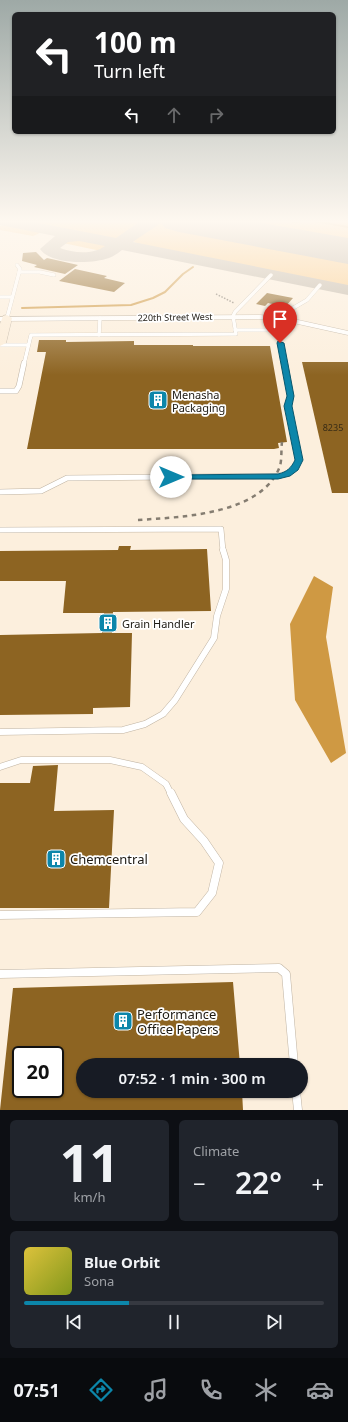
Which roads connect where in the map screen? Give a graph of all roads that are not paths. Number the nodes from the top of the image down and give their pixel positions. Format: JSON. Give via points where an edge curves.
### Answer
{"nodes":[{"id":1,"x":19,"y":272,"type":"joint"},
{"id":2,"x":54,"y":275,"type":"dead end"},
{"id":3,"x":271,"y":275,"type":"dead end"},
{"id":4,"x":320,"y":285,"type":"dead end"},
{"id":5,"x":0,"y":297,"type":"edge"},
{"id":6,"x":12,"y":297,"type":"junction"},
{"id":7,"x":233,"y":316,"type":"junction"},
{"id":8,"x":4,"y":318,"type":"edge"},
{"id":9,"x":100,"y":318,"type":"junction"},
{"id":10,"x":276,"y":318,"type":"junction"},
{"id":11,"x":235,"y":330,"type":"junction"},
{"id":12,"x":278,"y":330,"type":"junction"},
{"id":13,"x":348,"y":333,"type":"edge"},
{"id":14,"x":99,"y":335,"type":"junction"},
{"id":15,"x":0,"y":344,"type":"edge"},
{"id":16,"x":28,"y":345,"type":"junction"},
{"id":17,"x":0,"y":391,"type":"edge"},
{"id":18,"x":0,"y":492,"type":"edge"},
{"id":19,"x":0,"y":530,"type":"edge"},
{"id":20,"x":0,"y":732,"type":"edge"},
{"id":21,"x":0,"y":767,"type":"edge"},
{"id":22,"x":0,"y":916,"type":"edge"},
{"id":23,"x":0,"y":974,"type":"edge"},
{"id":24,"x":293,"y":1058,"type":"edge"},
{"id":25,"x":297,"y":1098,"type":"edge"},
{"id":26,"x":298,"y":1110,"type":"edge"}],
"edges":[{"from":1,"to":2,"type":"lane"},
{"from":1,"to":6,"type":"lane"},
{"from":3,"to":7,"type":"lane"},
{"from":4,"to":10,"type":"lane","via":[[306,300]]},
{"from":5,"to":6,"type":"lane"},
{"from":6,"to":8,"type":"lane"},
{"from":7,"to":9,"type":"street","name":"220th Street West"},
{"from":7,"to":10,"type":"street","name":"220th Street West"},
{"from":7,"to":11,"type":"lane"},
{"from":8,"to":9,"type":"street","name":"220th Street West"},
{"from":8,"to":15,"type":"street"},
{"from":9,"to":14,"type":"lane"},
{"from":10,"to":12,"type":"lane"},
{"from":10,"to":13,"type":"street","name":"220th Street West"},
{"from":11,"to":12,"type":"lane"},
{"from":11,"to":14,"type":"lane","via":[[236,334]]},
{"from":12,"to":18,"type":"lane","via":[[291,396],[288,406],[299,460],[288,474],[67,478],[41,491]]},
{"from":14,"to":16,"type":"lane","via":[[31,336]]},
{"from":15,"to":16,"type":"lane"},
{"from":16,"to":17,"type":"lane","via":[[19,386],[16,390]]},
{"from":19,"to":20,"type":"lane","via":[[221,529],[227,573],[226,589],[217,616],[214,638],[175,700],[163,714],[145,724],[124,730]]},
{"from":21,"to":22,"type":"lane","via":[[21,760],[110,760],[142,767],[166,784],[184,819],[219,863],[212,893],[197,912]]},
{"from":23,"to":24,"type":"lane","via":[[279,968],[286,974]]},
{"from":25,"to":26,"type":"lane"}]}
